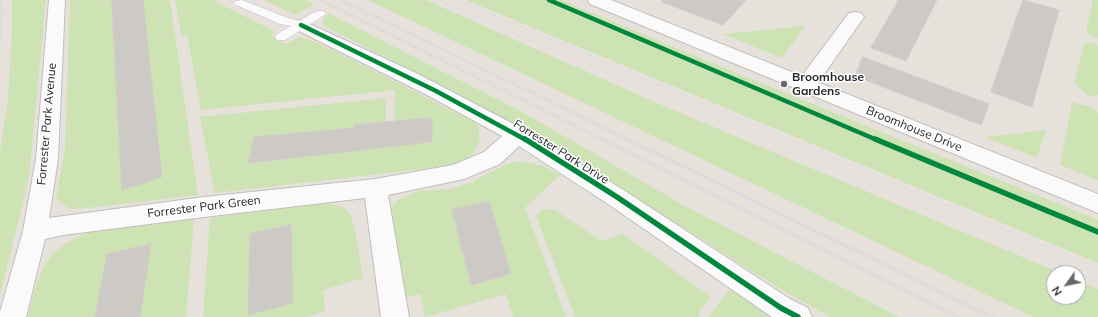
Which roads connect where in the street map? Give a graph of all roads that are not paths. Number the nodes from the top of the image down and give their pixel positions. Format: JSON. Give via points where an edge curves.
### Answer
{"nodes":[{"id":1,"x":57,"y":0,"type":"edge"},
{"id":2,"x":596,"y":0,"type":"edge"},
{"id":3,"x":240,"y":3,"type":"dead end"},
{"id":4,"x":320,"y":14,"type":"dead end"},
{"id":5,"x":855,"y":17,"type":"dead end"},
{"id":6,"x":301,"y":25,"type":"junction"},
{"id":7,"x":281,"y":37,"type":"dead end"},
{"id":8,"x":806,"y":85,"type":"junction"},
{"id":9,"x":517,"y":135,"type":"junction"},
{"id":10,"x":375,"y":188,"type":"junction"},
{"id":11,"x":1098,"y":204,"type":"edge"},
{"id":12,"x":35,"y":231,"type":"junction"},
{"id":13,"x":12,"y":317,"type":"edge"},
{"id":14,"x":395,"y":317,"type":"edge"},
{"id":15,"x":798,"y":317,"type":"edge"}],
"edges":[{"from":1,"to":12,"type":"street","name":"Forrester Park Avenue","via":[[47,159]]},
{"from":2,"to":8,"type":"street","name":"Broomhouse Drive"},
{"from":3,"to":6,"type":"lane","via":[[284,21]]},
{"from":4,"to":6,"type":"lane"},
{"from":5,"to":8,"type":"street"},
{"from":6,"to":7,"type":"lane"},
{"from":6,"to":9,"type":"street","name":"Forrester Park Drive","via":[[440,92]]},
{"from":8,"to":11,"type":"street","name":"Broomhouse Drive"},
{"from":9,"to":10,"type":"street","name":"Forrester Park Green","via":[[492,158],[456,173]]},
{"from":9,"to":15,"type":"street","name":"Forrester Park Drive"},
{"from":10,"to":12,"type":"street","name":"Forrester Park Green","via":[[63,224]]},
{"from":10,"to":14,"type":"street"},
{"from":12,"to":13,"type":"street","name":"Forrester Park Avenue"}]}
